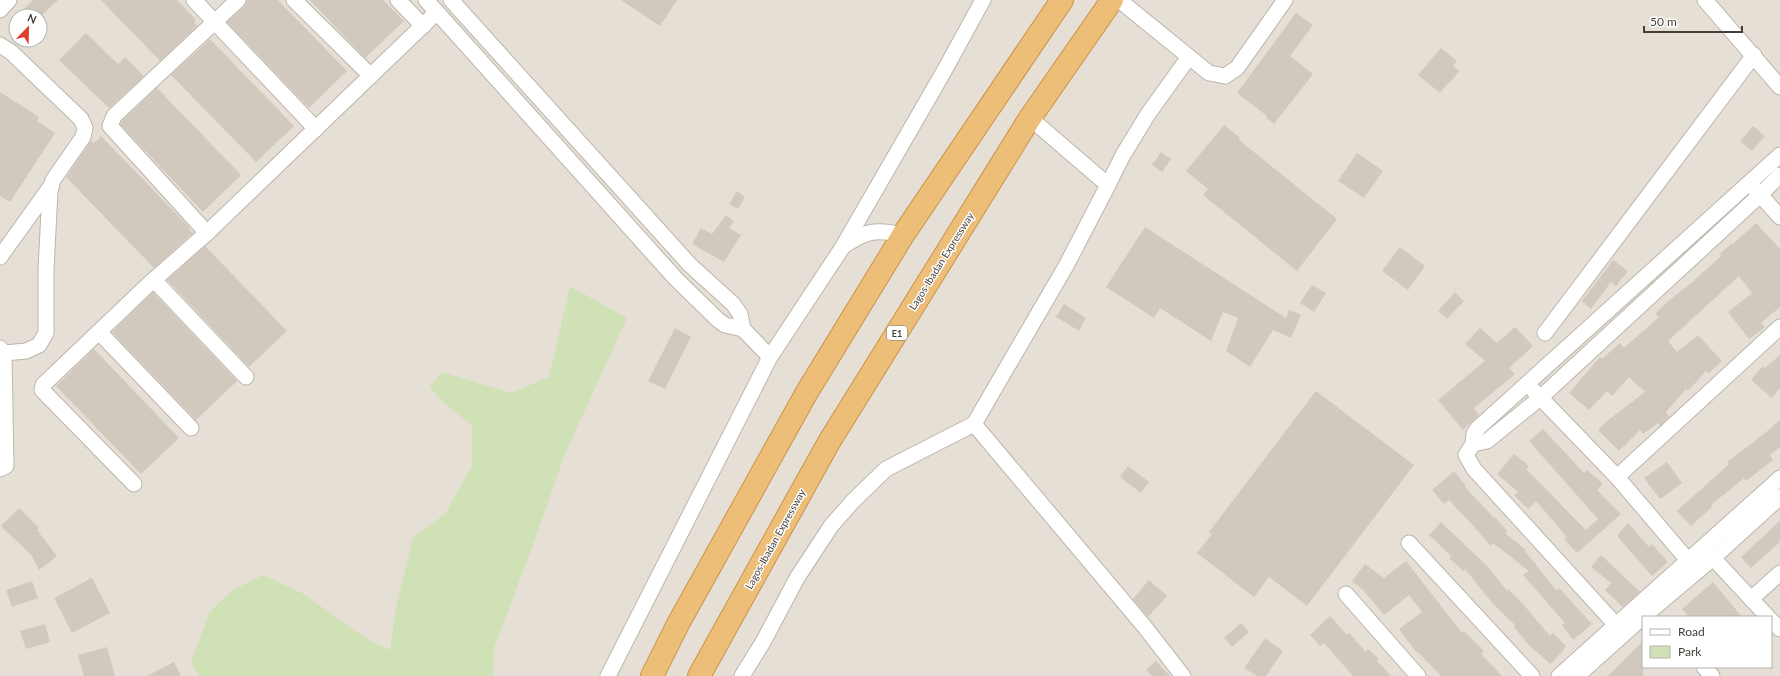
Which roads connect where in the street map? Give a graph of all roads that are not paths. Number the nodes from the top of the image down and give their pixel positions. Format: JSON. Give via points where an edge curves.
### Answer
{"nodes":[{"id":1,"x":9,"y":0,"type":"edge"},
{"id":2,"x":194,"y":0,"type":"edge"},
{"id":3,"x":238,"y":0,"type":"edge"},
{"id":4,"x":294,"y":0,"type":"edge"},
{"id":5,"x":398,"y":0,"type":"edge"},
{"id":6,"x":426,"y":0,"type":"edge"},
{"id":7,"x":451,"y":0,"type":"edge"},
{"id":8,"x":983,"y":0,"type":"edge"},
{"id":9,"x":1062,"y":0,"type":"edge"},
{"id":10,"x":1112,"y":0,"type":"edge"},
{"id":11,"x":1119,"y":0,"type":"edge"},
{"id":12,"x":1285,"y":0,"type":"edge"},
{"id":13,"x":1705,"y":0,"type":"edge"},
{"id":14,"x":0,"y":10,"type":"edge"},
{"id":15,"x":437,"y":12,"type":"junction"},
{"id":16,"x":215,"y":22,"type":"junction"},
{"id":17,"x":423,"y":26,"type":"junction"},
{"id":18,"x":0,"y":45,"type":"edge"},
{"id":19,"x":1754,"y":55,"type":"junction"},
{"id":20,"x":1189,"y":57,"type":"junction"},
{"id":21,"x":371,"y":76,"type":"junction"},
{"id":22,"x":1780,"y":87,"type":"edge"},
{"id":23,"x":1030,"y":118,"type":"junction"},
{"id":24,"x":316,"y":129,"type":"junction"},
{"id":25,"x":1780,"y":155,"type":"edge"},
{"id":26,"x":1780,"y":175,"type":"edge"},
{"id":27,"x":1748,"y":183,"type":"junction"},
{"id":28,"x":1108,"y":185,"type":"junction"},
{"id":29,"x":51,"y":186,"type":"junction"},
{"id":30,"x":1760,"y":196,"type":"junction"},
{"id":31,"x":1780,"y":217,"type":"edge"},
{"id":32,"x":207,"y":233,"type":"junction"},
{"id":33,"x":903,"y":235,"type":"junction"},
{"id":34,"x":842,"y":248,"type":"junction"},
{"id":35,"x":0,"y":257,"type":"edge"},
{"id":36,"x":154,"y":280,"type":"junction"},
{"id":37,"x":1780,"y":327,"type":"edge"},
{"id":38,"x":743,"y":329,"type":"junction"},
{"id":39,"x":99,"y":332,"type":"junction"},
{"id":40,"x":1545,"y":333,"type":"dead end"},
{"id":41,"x":2,"y":351,"type":"edge"},
{"id":42,"x":770,"y":357,"type":"junction"},
{"id":43,"x":246,"y":377,"type":"dead end"},
{"id":44,"x":1528,"y":385,"type":"junction"},
{"id":45,"x":1540,"y":398,"type":"junction"},
{"id":46,"x":974,"y":424,"type":"junction"},
{"id":47,"x":192,"y":428,"type":"dead end"},
{"id":48,"x":1474,"y":444,"type":"junction"},
{"id":49,"x":0,"y":469,"type":"edge"},
{"id":50,"x":1617,"y":478,"type":"junction"},
{"id":51,"x":1780,"y":478,"type":"edge"},
{"id":52,"x":134,"y":484,"type":"dead end"},
{"id":53,"x":1780,"y":498,"type":"edge"},
{"id":54,"x":1409,"y":543,"type":"dead end"},
{"id":55,"x":1713,"y":558,"type":"junction"},
{"id":56,"x":1693,"y":566,"type":"junction"},
{"id":57,"x":1780,"y":573,"type":"edge"},
{"id":58,"x":1346,"y":594,"type":"dead end"},
{"id":59,"x":1751,"y":599,"type":"junction"},
{"id":60,"x":1649,"y":612,"type":"edge"},
{"id":61,"x":1767,"y":616,"type":"edge"},
{"id":62,"x":1642,"y":618,"type":"edge"},
{"id":63,"x":1772,"y":621,"type":"edge"},
{"id":64,"x":1616,"y":625,"type":"junction"},
{"id":65,"x":1780,"y":629,"type":"edge"},
{"id":66,"x":1705,"y":668,"type":"edge"},
{"id":67,"x":608,"y":676,"type":"edge"},
{"id":68,"x":652,"y":676,"type":"edge"},
{"id":69,"x":699,"y":676,"type":"edge"},
{"id":70,"x":742,"y":676,"type":"edge"},
{"id":71,"x":1183,"y":676,"type":"edge"},
{"id":72,"x":1418,"y":676,"type":"edge"},
{"id":73,"x":1532,"y":676,"type":"edge"},
{"id":74,"x":1559,"y":676,"type":"edge"},
{"id":75,"x":1577,"y":676,"type":"edge"},
{"id":76,"x":1712,"y":676,"type":"edge"}],
"edges":[{"from":1,"to":14,"type":"street"},
{"from":2,"to":16,"type":"street"},
{"from":3,"to":16,"type":"street"},
{"from":4,"to":21,"type":"street"},
{"from":5,"to":17,"type":"street"},
{"from":6,"to":15,"type":"street"},
{"from":7,"to":38,"type":"street","via":[[690,265],[733,304],[740,314]]},
{"from":8,"to":34,"type":"street"},
{"from":9,"to":33,"type":"highway"},
{"from":10,"to":23,"type":"highway","name":"Lagos-Ibadan Expressway","number":"E1"},
{"from":11,"to":20,"type":"street"},
{"from":12,"to":20,"type":"street","via":[[1237,68],[1225,76],[1208,73]]},
{"from":13,"to":19,"type":"street"},
{"from":15,"to":17,"type":"street"},
{"from":15,"to":38,"type":"street","via":[[676,280],[718,320],[725,325]]},
{"from":16,"to":24,"type":"street"},
{"from":16,"to":32,"type":"street","via":[[114,116],[110,126]]},
{"from":17,"to":21,"type":"street"},
{"from":18,"to":29,"type":"street","via":[[11,52],[76,114],[85,128],[83,136]]},
{"from":19,"to":22,"type":"street"},
{"from":19,"to":40,"type":"street"},
{"from":20,"to":28,"type":"street","via":[[1148,114]]},
{"from":21,"to":24,"type":"street"},
{"from":23,"to":28,"type":"street"},
{"from":23,"to":69,"type":"highway","name":"Lagos-Ibadan Expressway","number":"E1","via":[[829,442]]},
{"from":24,"to":32,"type":"street"},
{"from":25,"to":27,"type":"street"},
{"from":26,"to":30,"type":"street"},
{"from":27,"to":30,"type":"street"},
{"from":27,"to":44,"type":"street"},
{"from":28,"to":46,"type":"street","via":[[1066,266]]},
{"from":29,"to":35,"type":"street"},
{"from":29,"to":41,"type":"street","via":[[46,270],[46,334],[39,345],[26,351]]},
{"from":30,"to":31,"type":"street"},
{"from":30,"to":45,"type":"street"},
{"from":32,"to":36,"type":"street"},
{"from":33,"to":34,"type":"street","via":[[865,233]]},
{"from":33,"to":68,"type":"highway","via":[[807,392],[678,624]]},
{"from":34,"to":42,"type":"street"},
{"from":36,"to":39,"type":"street"},
{"from":36,"to":43,"type":"street"},
{"from":37,"to":50,"type":"street"},
{"from":38,"to":42,"type":"street"},
{"from":39,"to":47,"type":"street"},
{"from":39,"to":52,"type":"street","via":[[43,385],[42,390]]},
{"from":41,"to":49,"type":"street","via":[[6,466]]},
{"from":42,"to":67,"type":"street"},
{"from":44,"to":45,"type":"street"},
{"from":44,"to":48,"type":"street","via":[[1478,428],[1474,434]]},
{"from":45,"to":48,"type":"street","via":[[1487,441]]},
{"from":45,"to":50,"type":"street"},
{"from":46,"to":70,"type":"street","via":[[886,469],[852,501],[831,526],[797,578]]},
{"from":46,"to":71,"type":"street"},
{"from":48,"to":64,"type":"street","via":[[1466,455],[1474,469]]},
{"from":50,"to":56,"type":"street"},
{"from":51,"to":56,"type":"street"},
{"from":53,"to":55,"type":"street"},
{"from":54,"to":73,"type":"street"},
{"from":55,"to":56,"type":"street"},
{"from":55,"to":59,"type":"street"},
{"from":56,"to":60,"type":"street"},
{"from":57,"to":59,"type":"street"},
{"from":58,"to":72,"type":"street"},
{"from":59,"to":61,"type":"street"},
{"from":60,"to":64,"type":"street"},
{"from":62,"to":75,"type":"street"},
{"from":63,"to":65,"type":"street"},
{"from":64,"to":74,"type":"street"},
{"from":66,"to":76,"type":"street"}]}
